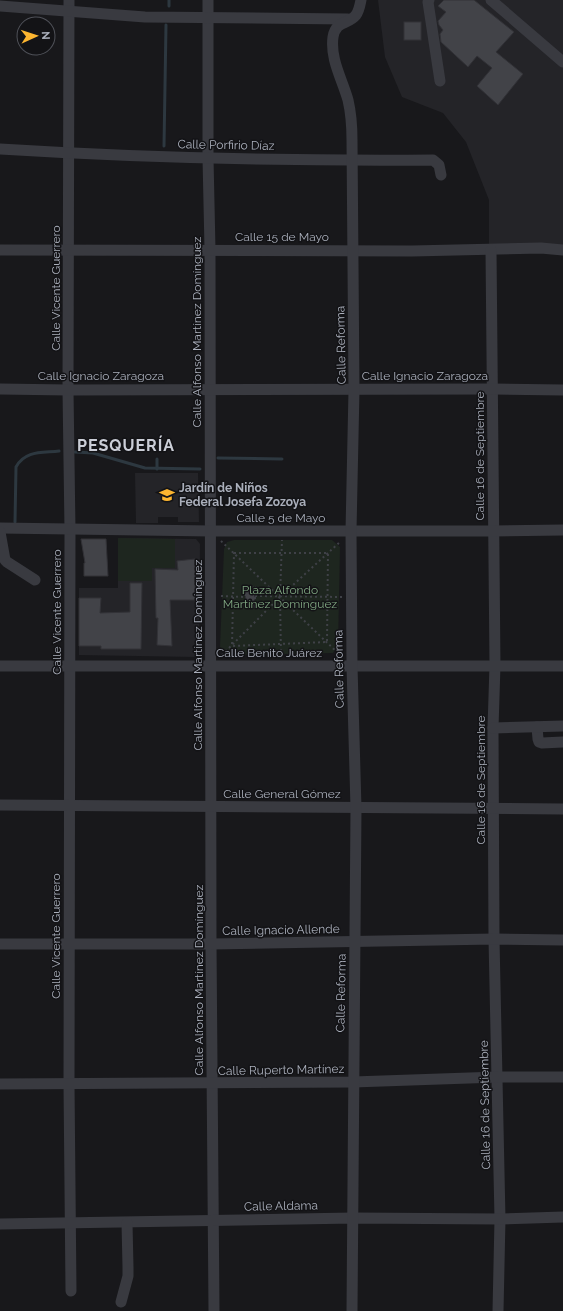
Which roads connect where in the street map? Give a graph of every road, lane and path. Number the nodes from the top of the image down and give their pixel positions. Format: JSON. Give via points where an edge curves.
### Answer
{"nodes":[{"id":1,"x":208,"y":0,"type":"edge"},
{"id":2,"x":361,"y":0,"type":"edge"},
{"id":3,"x":429,"y":0,"type":"edge"},
{"id":4,"x":491,"y":0,"type":"edge"},
{"id":5,"x":0,"y":6,"type":"edge"},
{"id":6,"x":69,"y":6,"type":"edge"},
{"id":7,"x":208,"y":17,"type":"junction"},
{"id":8,"x":349,"y":19,"type":"junction"},
{"id":9,"x":563,"y":62,"type":"edge"},
{"id":10,"x":440,"y":81,"type":"dead end"},
{"id":11,"x":0,"y":149,"type":"edge"},
{"id":12,"x":69,"y":153,"type":"junction"},
{"id":13,"x":208,"y":158,"type":"junction"},
{"id":14,"x":352,"y":161,"type":"junction"},
{"id":15,"x":441,"y":175,"type":"dead end"},
{"id":16,"x":210,"y":249,"type":"junction"},
{"id":17,"x":0,"y":250,"type":"edge"},
{"id":18,"x":69,"y":250,"type":"junction"},
{"id":19,"x":491,"y":250,"type":"junction"},
{"id":20,"x":563,"y":250,"type":"edge"},
{"id":21,"x":353,"y":251,"type":"junction"},
{"id":22,"x":0,"y":389,"type":"edge"},
{"id":23,"x":211,"y":389,"type":"junction"},
{"id":24,"x":493,"y":389,"type":"junction"},
{"id":25,"x":68,"y":390,"type":"junction"},
{"id":26,"x":354,"y":390,"type":"junction"},
{"id":27,"x":563,"y":390,"type":"edge"},
{"id":28,"x":0,"y":528,"type":"edge"},
{"id":29,"x":70,"y":530,"type":"junction"},
{"id":30,"x":563,"y":530,"type":"edge"},
{"id":31,"x":211,"y":531,"type":"junction"},
{"id":32,"x":282,"y":531,"type":"junction"},
{"id":33,"x":351,"y":531,"type":"junction"},
{"id":34,"x":493,"y":531,"type":"junction"},
{"id":35,"x":0,"y":532,"type":"edge"},
{"id":36,"x":234,"y":553,"type":"junction"},
{"id":37,"x":282,"y":553,"type":"junction"},
{"id":38,"x":328,"y":553,"type":"junction"},
{"id":39,"x":35,"y":580,"type":"dead end"},
{"id":40,"x":211,"y":596,"type":"junction"},
{"id":41,"x":233,"y":596,"type":"junction"},
{"id":42,"x":254,"y":596,"type":"junction"},
{"id":43,"x":280,"y":596,"type":"junction"},
{"id":44,"x":245,"y":597,"type":"junction"},
{"id":45,"x":328,"y":597,"type":"junction"},
{"id":46,"x":352,"y":597,"type":"junction"},
{"id":47,"x":327,"y":642,"type":"junction"},
{"id":48,"x":281,"y":644,"type":"junction"},
{"id":49,"x":232,"y":646,"type":"junction"},
{"id":50,"x":495,"y":665,"type":"junction"},
{"id":51,"x":0,"y":666,"type":"edge"},
{"id":52,"x":70,"y":666,"type":"junction"},
{"id":53,"x":211,"y":666,"type":"junction"},
{"id":54,"x":281,"y":666,"type":"junction"},
{"id":55,"x":352,"y":666,"type":"junction"},
{"id":56,"x":563,"y":666,"type":"edge"},
{"id":57,"x":563,"y":726,"type":"edge"},
{"id":58,"x":537,"y":727,"type":"junction"},
{"id":59,"x":493,"y":728,"type":"junction"},
{"id":60,"x":563,"y":742,"type":"edge"},
{"id":61,"x":0,"y":805,"type":"edge"},
{"id":62,"x":68,"y":805,"type":"junction"},
{"id":63,"x":211,"y":807,"type":"junction"},
{"id":64,"x":356,"y":808,"type":"junction"},
{"id":65,"x":493,"y":808,"type":"junction"},
{"id":66,"x":563,"y":809,"type":"edge"},
{"id":67,"x":494,"y":939,"type":"junction"},
{"id":68,"x":563,"y":940,"type":"edge"},
{"id":69,"x":69,"y":943,"type":"junction"},
{"id":70,"x":355,"y":943,"type":"junction"},
{"id":71,"x":0,"y":944,"type":"edge"},
{"id":72,"x":211,"y":944,"type":"junction"},
{"id":73,"x":498,"y":1077,"type":"junction"},
{"id":74,"x":563,"y":1077,"type":"edge"},
{"id":75,"x":353,"y":1082,"type":"junction"},
{"id":76,"x":0,"y":1084,"type":"edge"},
{"id":77,"x":69,"y":1084,"type":"junction"},
{"id":78,"x":213,"y":1084,"type":"junction"},
{"id":79,"x":563,"y":1217,"type":"edge"},
{"id":80,"x":353,"y":1218,"type":"junction"},
{"id":81,"x":500,"y":1218,"type":"junction"},
{"id":82,"x":213,"y":1220,"type":"junction"},
{"id":83,"x":127,"y":1223,"type":"junction"},
{"id":84,"x":0,"y":1224,"type":"edge"},
{"id":85,"x":70,"y":1224,"type":"junction"},
{"id":86,"x":71,"y":1291,"type":"dead end"},
{"id":87,"x":121,"y":1302,"type":"dead end"},
{"id":88,"x":214,"y":1311,"type":"edge"},
{"id":89,"x":352,"y":1311,"type":"edge"},
{"id":90,"x":498,"y":1311,"type":"edge"}],
"edges":[{"from":1,"to":7,"type":"street","name":"Calle Alfonso Martínez Domínguez"},
{"from":2,"to":8,"type":"street","via":[[357,13]]},
{"from":3,"to":10,"type":"street"},
{"from":4,"to":9,"type":"street"},
{"from":5,"to":6,"type":"street"},
{"from":6,"to":7,"type":"street","via":[[145,16]]},
{"from":6,"to":12,"type":"street","name":"Calle Vicente Guerrero"},
{"from":7,"to":8,"type":"street"},
{"from":7,"to":13,"type":"street","name":"Calle Alfonso Martínez Domínguez"},
{"from":8,"to":14,"type":"street","name":"Calle Reforma","via":[[340,23],[333,38],[334,58],[351,115]]},
{"from":11,"to":12,"type":"street","name":"Calle Porfirio Díaz"},
{"from":12,"to":13,"type":"street","name":"Calle Porfirio Díaz"},
{"from":12,"to":18,"type":"street","name":"Calle Vicente Guerrero"},
{"from":13,"to":14,"type":"street","name":"Calle Porfirio Díaz"},
{"from":13,"to":16,"type":"street","name":"Calle Alfonso Martínez Domínguez"},
{"from":14,"to":15,"type":"street","name":"Calle Porfirio Díaz","via":[[433,160],[439,165]]},
{"from":14,"to":21,"type":"street","name":"Calle Reforma"},
{"from":16,"to":18,"type":"street","name":"Calle 15 de Mayo"},
{"from":16,"to":21,"type":"street","name":"Calle 15 de Mayo"},
{"from":16,"to":23,"type":"street","name":"Calle Alfonso Martínez Domínguez"},
{"from":17,"to":18,"type":"street","name":"Calle 15 de Mayo"},
{"from":18,"to":25,"type":"street","name":"Calle Vicente Guerrero"},
{"from":19,"to":20,"type":"street","name":"Calle 15 de Mayo"},
{"from":19,"to":21,"type":"street","name":"Calle 15 de Mayo"},
{"from":19,"to":24,"type":"street","name":"Calle 16 de Septiembre"},
{"from":21,"to":26,"type":"street","name":"Calle Reforma"},
{"from":22,"to":25,"type":"street","name":"Calle Ignacio Zaragoza"},
{"from":23,"to":25,"type":"street","name":"Calle Ignacio Zaragoza"},
{"from":23,"to":26,"type":"street","name":"Calle Ignacio Zaragoza"},
{"from":23,"to":31,"type":"street","name":"Calle Alfonso Martínez Domínguez"},
{"from":24,"to":26,"type":"street","name":"Calle Ignacio Zaragoza"},
{"from":24,"to":27,"type":"street","name":"Calle Ignacio Zaragoza"},
{"from":24,"to":34,"type":"street","name":"Calle 16 de Septiembre"},
{"from":25,"to":29,"type":"street","name":"Calle Vicente Guerrero"},
{"from":26,"to":33,"type":"street","name":"Calle Reforma"},
{"from":28,"to":29,"type":"street","name":"Calle 5 de Mayo"},
{"from":29,"to":31,"type":"street","name":"Calle 5 de Mayo"},
{"from":29,"to":52,"type":"street","name":"Calle Vicente Guerrero"},
{"from":30,"to":34,"type":"street","name":"Calle 5 de Mayo"},
{"from":31,"to":32,"type":"street","name":"Calle 5 de Mayo"},
{"from":31,"to":36,"type":"path"},
{"from":31,"to":40,"type":"street","name":"Calle Alfonso Martínez Domínguez"},
{"from":32,"to":33,"type":"street","name":"Calle 5 de Mayo"},
{"from":32,"to":37,"type":"path"},
{"from":33,"to":34,"type":"street","name":"Calle 5 de Mayo"},
{"from":33,"to":38,"type":"path"},
{"from":33,"to":46,"type":"street","name":"Calle Reforma"},
{"from":34,"to":50,"type":"street","name":"Calle 16 de Septiembre"},
{"from":35,"to":39,"type":"street","via":[[7,562]]},
{"from":36,"to":37,"type":"path"},
{"from":36,"to":41,"type":"path"},
{"from":36,"to":43,"type":"path"},
{"from":37,"to":38,"type":"path"},
{"from":37,"to":43,"type":"path"},
{"from":38,"to":43,"type":"path"},
{"from":38,"to":45,"type":"path"},
{"from":40,"to":41,"type":"path"},
{"from":40,"to":53,"type":"street","name":"Calle Alfonso Martínez Domínguez"},
{"from":41,"to":44,"type":"path"},
{"from":41,"to":49,"type":"path"},
{"from":42,"to":43,"type":"path"},
{"from":42,"to":44,"type":"path","via":[[254,587],[245,586]]},
{"from":42,"to":44,"type":"path","via":[[255,607],[246,607]]},
{"from":43,"to":45,"type":"path"},
{"from":43,"to":47,"type":"path"},
{"from":43,"to":48,"type":"path"},
{"from":43,"to":49,"type":"path"},
{"from":45,"to":46,"type":"path"},
{"from":45,"to":47,"type":"path"},
{"from":46,"to":55,"type":"street","name":"Calle Reforma"},
{"from":47,"to":48,"type":"path"},
{"from":47,"to":55,"type":"path"},
{"from":48,"to":49,"type":"path"},
{"from":48,"to":54,"type":"path"},
{"from":49,"to":53,"type":"path"},
{"from":50,"to":55,"type":"street","name":"Calle Benito Juárez"},
{"from":50,"to":56,"type":"street","name":"Calle Benito Juárez"},
{"from":50,"to":59,"type":"street","name":"Calle 16 de Septiembre"},
{"from":51,"to":52,"type":"street","name":"Calle Benito Juárez"},
{"from":52,"to":53,"type":"street","name":"Calle Benito Juárez"},
{"from":52,"to":62,"type":"street","name":"Calle Vicente Guerrero"},
{"from":53,"to":54,"type":"street","name":"Calle Benito Juárez"},
{"from":53,"to":63,"type":"street","name":"Calle Alfonso Martínez Domínguez"},
{"from":54,"to":55,"type":"street","name":"Calle Benito Juárez"},
{"from":55,"to":64,"type":"street","name":"Calle Reforma"},
{"from":57,"to":58,"type":"street"},
{"from":58,"to":59,"type":"street"},
{"from":58,"to":60,"type":"street","via":[[539,742]]},
{"from":59,"to":65,"type":"street","name":"Calle 16 de Septiembre"},
{"from":61,"to":62,"type":"street","name":"Calle General Gómez"},
{"from":62,"to":63,"type":"street","name":"Calle General Gómez"},
{"from":62,"to":69,"type":"street","name":"Calle Vicente Guerrero"},
{"from":63,"to":64,"type":"street","name":"Calle General Gómez"},
{"from":63,"to":72,"type":"street","name":"Calle Alfonso Martínez Domínguez"},
{"from":64,"to":65,"type":"street","name":"Calle General Gómez"},
{"from":64,"to":70,"type":"street","name":"Calle Reforma"},
{"from":65,"to":66,"type":"street","name":"Calle General Gómez"},
{"from":65,"to":67,"type":"street","name":"Calle 16 de Septiembre"},
{"from":67,"to":68,"type":"street","name":"Calle Ignacio Allende"},
{"from":67,"to":70,"type":"street","name":"Calle Ignacio Allende"},
{"from":67,"to":73,"type":"street","name":"Calle 16 de Septiembre"},
{"from":69,"to":71,"type":"street","name":"Calle Ignacio Allende"},
{"from":69,"to":72,"type":"street","name":"Calle Ignacio Allende"},
{"from":69,"to":77,"type":"street","name":"Calle Vicente Guerrero"},
{"from":70,"to":72,"type":"street","name":"Calle Ignacio Allende"},
{"from":70,"to":75,"type":"street","name":"Calle Reforma"},
{"from":72,"to":78,"type":"street","name":"Calle Alfonso Martínez Domínguez"},
{"from":73,"to":74,"type":"street","name":"Calle Ruperto Martínez"},
{"from":73,"to":75,"type":"street","name":"Calle Ruperto Martínez"},
{"from":73,"to":81,"type":"street","name":"Calle 16 de Septiembre"},
{"from":75,"to":78,"type":"street","name":"Calle Ruperto Martínez"},
{"from":75,"to":80,"type":"street","name":"Calle Reforma"},
{"from":76,"to":77,"type":"street","name":"Calle Ruperto Martínez"},
{"from":77,"to":78,"type":"street","name":"Calle Ruperto Martínez"},
{"from":77,"to":85,"type":"street","name":"Calle Vicente Guerrero"},
{"from":78,"to":82,"type":"street","name":"Calle Alfonso Martínez Domínguez"},
{"from":79,"to":81,"type":"street","name":"Calle Aldama"},
{"from":80,"to":81,"type":"street","name":"Calle Aldama"},
{"from":80,"to":82,"type":"street","name":"Calle Aldama"},
{"from":80,"to":89,"type":"street","name":"Calle Reforma"},
{"from":81,"to":90,"type":"street","name":"Calle 16 de Septiembre"},
{"from":82,"to":83,"type":"street","name":"Calle Aldama"},
{"from":82,"to":88,"type":"street","name":"Calle Alfonso Martínez Domínguez"},
{"from":83,"to":85,"type":"street","name":"Calle Aldama"},
{"from":83,"to":87,"type":"street","via":[[128,1276]]},
{"from":84,"to":85,"type":"street","name":"Calle Aldama"},
{"from":85,"to":86,"type":"street","name":"Calle Vicente Guerrero"}]}
